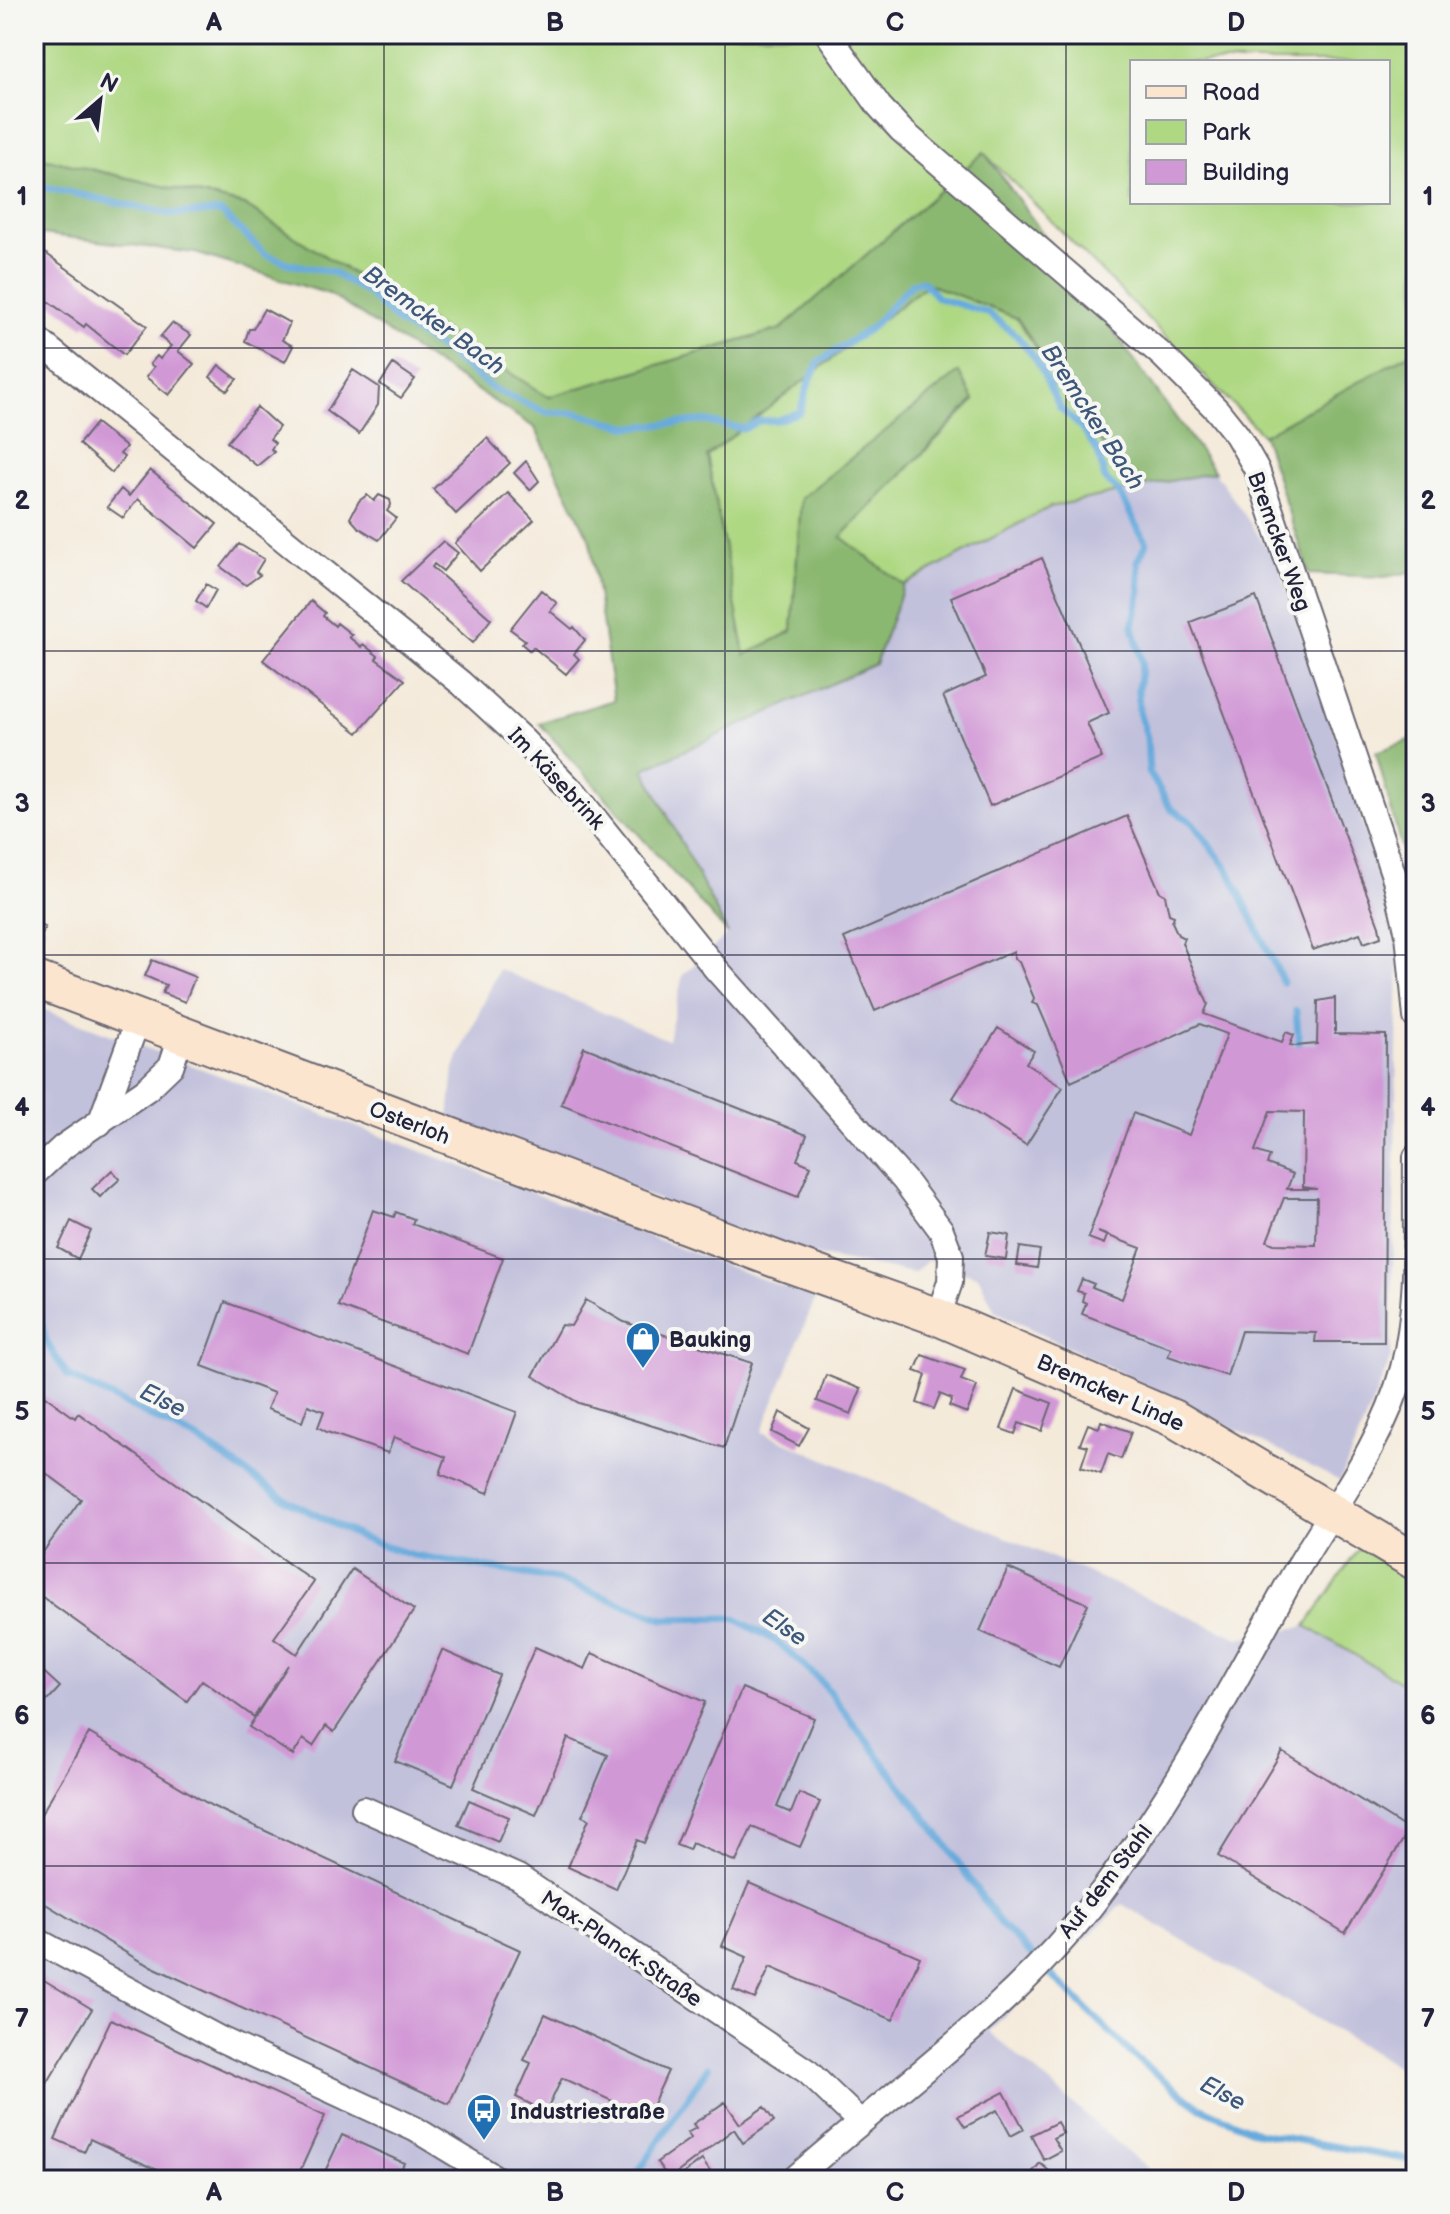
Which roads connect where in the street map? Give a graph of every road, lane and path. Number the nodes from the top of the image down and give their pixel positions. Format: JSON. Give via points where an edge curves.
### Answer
{"nodes":[{"id":1,"x":828,"y":34,"type":"edge"},
{"id":2,"x":34,"y":337,"type":"edge"},
{"id":3,"x":34,"y":979,"type":"edge"},
{"id":4,"x":1416,"y":1017,"type":"edge"},
{"id":5,"x":138,"y":1019,"type":"junction"},
{"id":6,"x":181,"y":1036,"type":"junction"},
{"id":7,"x":100,"y":1123,"type":"junction"},
{"id":8,"x":1416,"y":1157,"type":"edge"},
{"id":9,"x":34,"y":1174,"type":"edge"},
{"id":10,"x":786,"y":1263,"type":"joint"},
{"id":11,"x":938,"y":1317,"type":"junction"},
{"id":12,"x":1332,"y":1512,"type":"junction"},
{"id":13,"x":1416,"y":1562,"type":"edge"},
{"id":14,"x":364,"y":1809,"type":"dead end"},
{"id":15,"x":34,"y":1939,"type":"edge"},
{"id":16,"x":859,"y":2121,"type":"junction"},
{"id":17,"x":499,"y":2180,"type":"edge"},
{"id":18,"x":793,"y":2180,"type":"edge"}],
"edges":[{"from":1,"to":4,"type":"street","name":"Bremcker Weg","via":[[901,130],[1163,356],[1237,435],[1257,470],[1395,879],[1408,934]]},
{"from":2,"to":11,"type":"street","name":"Im Käsebrink","via":[[461,683],[575,794],[716,969],[904,1180],[941,1230],[951,1256],[950,1282]]},
{"from":3,"to":5,"type":"main road","name":"Osterloh"},
{"from":5,"to":6,"type":"main road","name":"Osterloh"},
{"from":5,"to":7,"type":"street"},
{"from":6,"to":7,"type":"street","via":[[171,1066]]},
{"from":6,"to":10,"type":"main road","name":"Osterloh"},
{"from":7,"to":9,"type":"street"},
{"from":8,"to":12,"type":"street","via":[[1413,1311],[1403,1369],[1365,1460]]},
{"from":10,"to":11,"type":"main road","name":"Bremcker Linde"},
{"from":11,"to":12,"type":"main road","name":"Bremcker Linde","via":[[1175,1419]]},
{"from":12,"to":13,"type":"main road","name":"Bremcker Linde"},
{"from":12,"to":16,"type":"street","name":"Auf dem Stahl","via":[[1168,1797],[1089,1908],[1025,1976]]},
{"from":14,"to":16,"type":"street","name":"Max-Planck-Straße","via":[[518,1877],[808,2072]]},
{"from":15,"to":17,"type":"street","via":[[220,2039],[415,2129]]},
{"from":16,"to":18,"type":"street","name":"Auf dem Stahl"}]}
